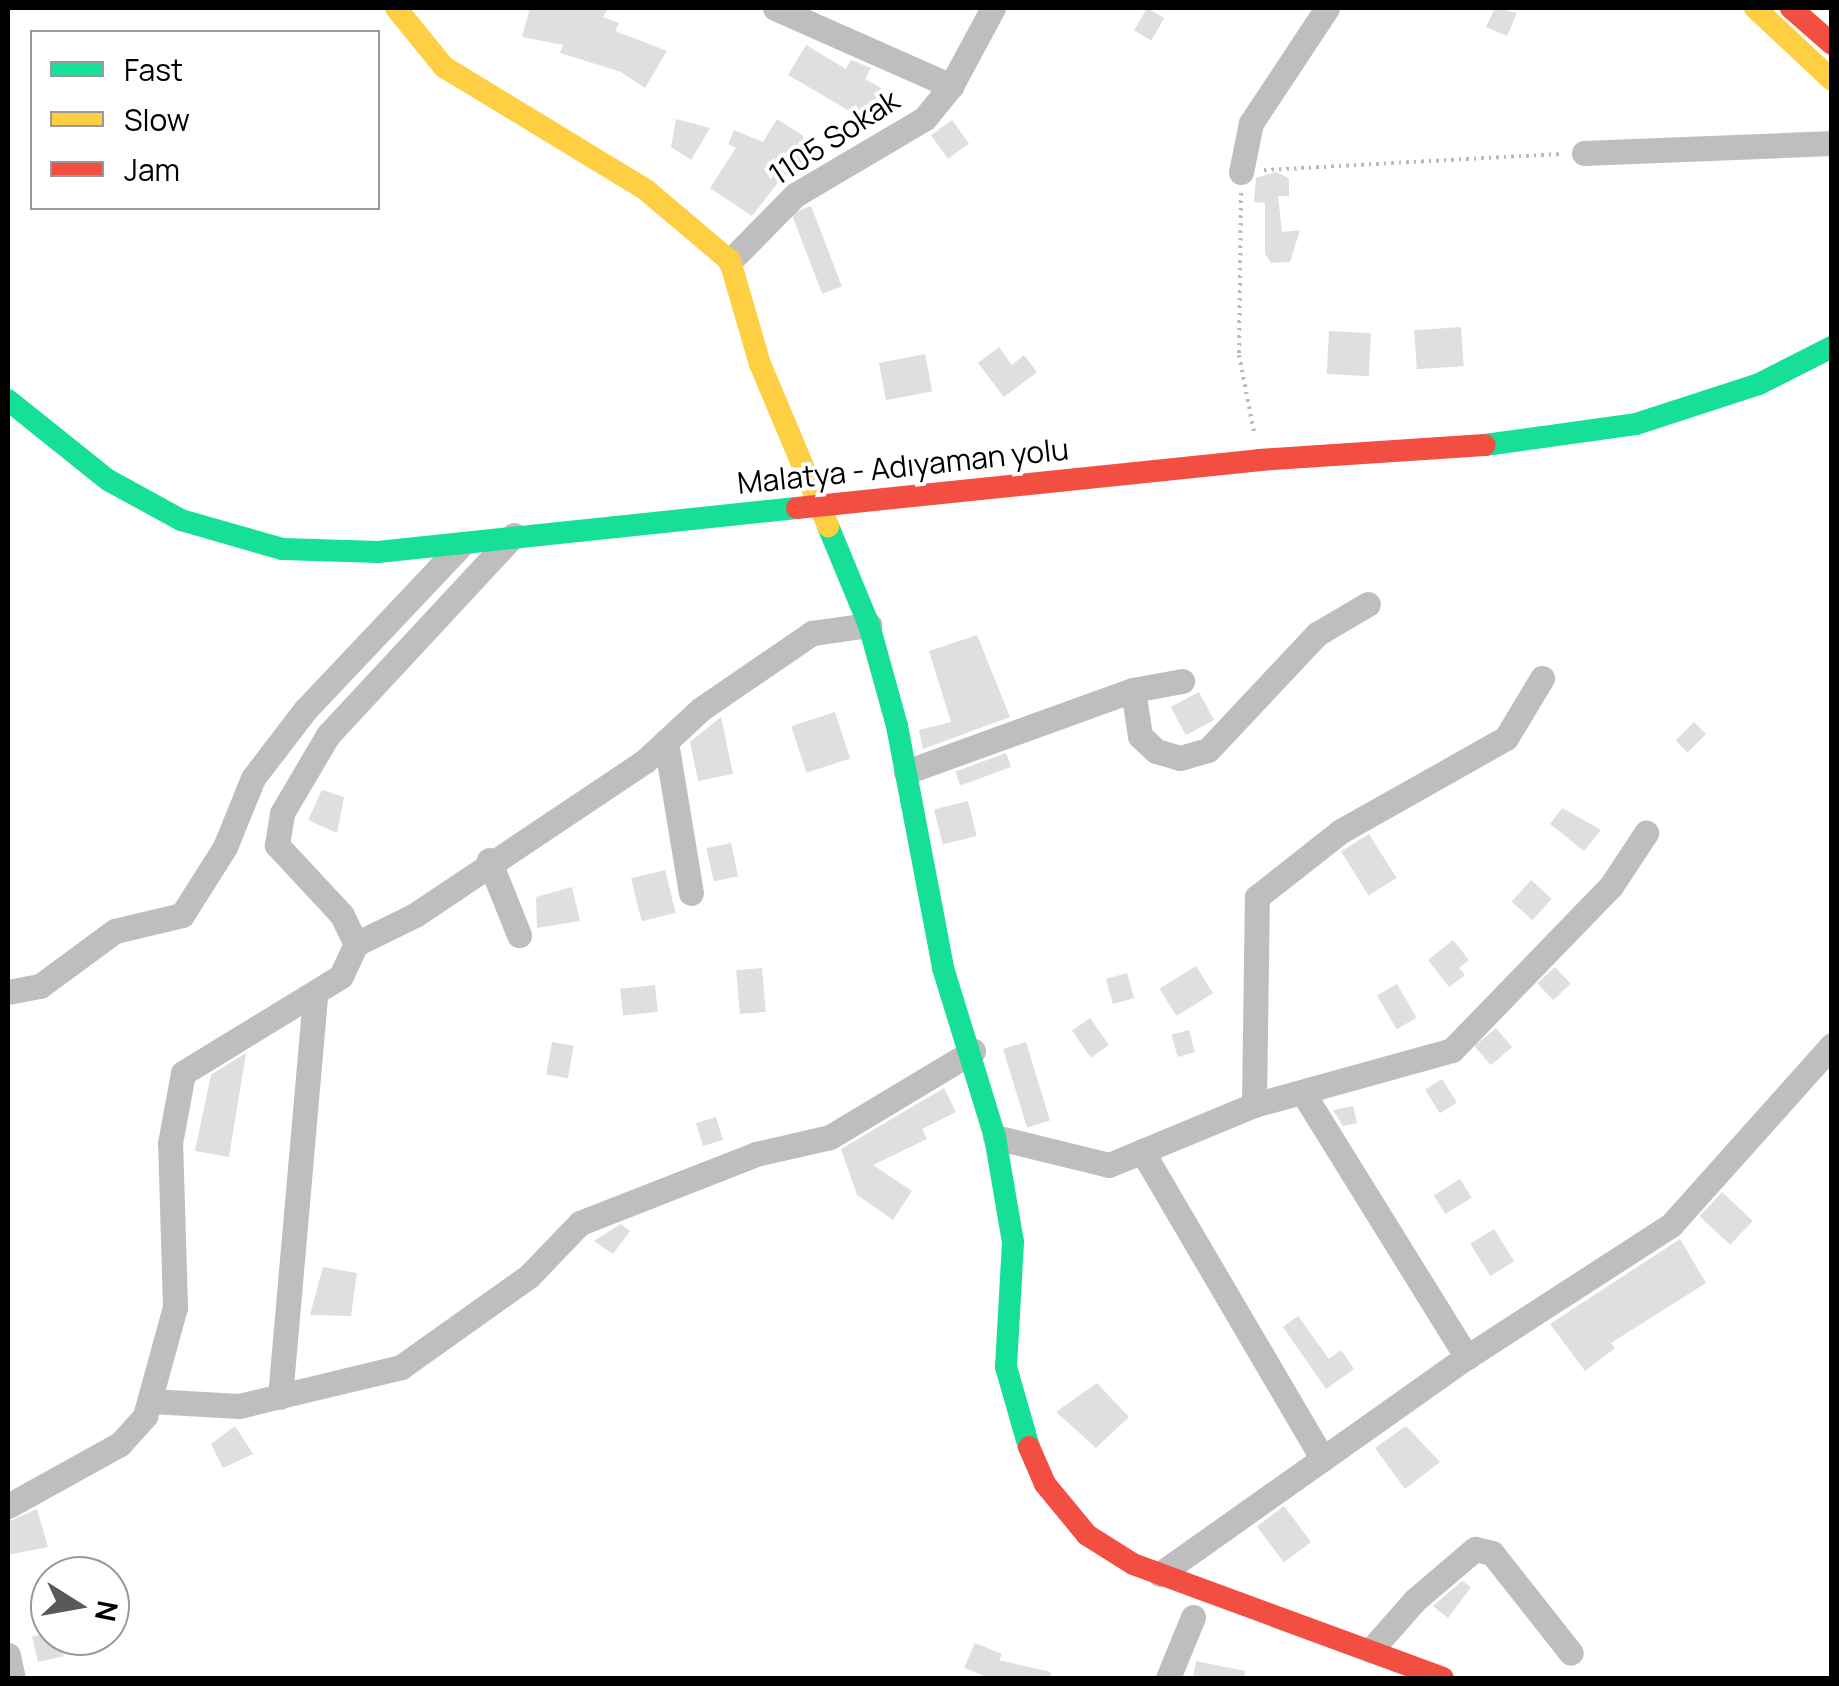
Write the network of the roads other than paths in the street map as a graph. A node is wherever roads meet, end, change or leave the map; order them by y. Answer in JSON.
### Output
{"nodes":[{"id":1,"x":396,"y":8,"type":"edge"},
{"id":2,"x":775,"y":8,"type":"edge"},
{"id":3,"x":993,"y":8,"type":"edge"},
{"id":4,"x":1327,"y":8,"type":"edge"},
{"id":5,"x":1754,"y":8,"type":"edge"},
{"id":6,"x":1791,"y":8,"type":"edge"},
{"id":7,"x":1832,"y":44,"type":"edge"},
{"id":8,"x":1832,"y":80,"type":"edge"},
{"id":9,"x":951,"y":86,"type":"junction"},
{"id":10,"x":1832,"y":143,"type":"edge"},
{"id":11,"x":1584,"y":154,"type":"road end"},
{"id":12,"x":1241,"y":172,"type":"road end"},
{"id":13,"x":730,"y":261,"type":"junction"},
{"id":14,"x":1832,"y":347,"type":"edge"},
{"id":15,"x":8,"y":400,"type":"edge"},
{"id":16,"x":820,"y":506,"type":"junction"},
{"id":17,"x":514,"y":534,"type":"junction"},
{"id":18,"x":462,"y":544,"type":"junction"},
{"id":19,"x":1368,"y":604,"type":"dead end"},
{"id":20,"x":869,"y":625,"type":"junction"},
{"id":21,"x":1542,"y":678,"type":"dead end"},
{"id":22,"x":1182,"y":681,"type":"dead end"},
{"id":23,"x":1133,"y":690,"type":"junction"},
{"id":24,"x":666,"y":742,"type":"junction"},
{"id":25,"x":906,"y":772,"type":"junction"},
{"id":26,"x":1646,"y":833,"type":"dead end"},
{"id":27,"x":489,"y":860,"type":"junction"},
{"id":28,"x":690,"y":893,"type":"dead end"},
{"id":29,"x":519,"y":935,"type":"dead end"},
{"id":30,"x":356,"y":944,"type":"junction"},
{"id":31,"x":8,"y":992,"type":"edge"},
{"id":32,"x":316,"y":994,"type":"junction"},
{"id":33,"x":1832,"y":1045,"type":"edge"},
{"id":34,"x":973,"y":1051,"type":"junction"},
{"id":35,"x":1303,"y":1093,"type":"junction"},
{"id":36,"x":1254,"y":1104,"type":"junction"},
{"id":37,"x":994,"y":1137,"type":"junction"},
{"id":38,"x":1142,"y":1152,"type":"junction"},
{"id":39,"x":1466,"y":1358,"type":"junction"},
{"id":40,"x":280,"y":1397,"type":"junction"},
{"id":41,"x":151,"y":1402,"type":"junction"},
{"id":42,"x":1323,"y":1459,"type":"junction"},
{"id":43,"x":8,"y":1506,"type":"edge"},
{"id":44,"x":1160,"y":1574,"type":"junction"},
{"id":45,"x":1193,"y":1617,"type":"dead end"},
{"id":46,"x":1372,"y":1650,"type":"junction"},
{"id":47,"x":1571,"y":1653,"type":"dead end"},
{"id":48,"x":8,"y":1654,"type":"edge"},
{"id":49,"x":13,"y":1678,"type":"edge"},
{"id":50,"x":1168,"y":1678,"type":"edge"},
{"id":51,"x":1443,"y":1678,"type":"edge"}],
"edges":[{"from":1,"to":13,"type":"main road"},
{"from":2,"to":9,"type":"street"},
{"from":3,"to":9,"type":"street","name":"1105 Sokak"},
{"from":4,"to":12,"type":"street"},
{"from":5,"to":8,"type":"main road"},
{"from":6,"to":7,"type":"main road"},
{"from":9,"to":13,"type":"street","name":"1105 Sokak"},
{"from":10,"to":11,"type":"street"},
{"from":13,"to":16,"type":"main road"},
{"from":14,"to":16,"type":"main road","name":"Malatya - Adıyaman yolu"},
{"from":15,"to":18,"type":"main road","name":"Malatya - Adıyaman yolu"},
{"from":16,"to":17,"type":"main road","name":"Malatya - Adıyaman yolu"},
{"from":16,"to":20,"type":"main road"},
{"from":17,"to":18,"type":"main road","name":"Malatya - Adıyaman yolu"},
{"from":17,"to":30,"type":"street"},
{"from":18,"to":31,"type":"street"},
{"from":19,"to":23,"type":"street"},
{"from":20,"to":24,"type":"street"},
{"from":20,"to":25,"type":"main road"},
{"from":21,"to":36,"type":"street"},
{"from":22,"to":23,"type":"street"},
{"from":23,"to":25,"type":"street"},
{"from":24,"to":27,"type":"street"},
{"from":24,"to":28,"type":"street"},
{"from":25,"to":34,"type":"main road"},
{"from":26,"to":35,"type":"street"},
{"from":27,"to":29,"type":"street"},
{"from":27,"to":30,"type":"street"},
{"from":30,"to":32,"type":"street"},
{"from":32,"to":40,"type":"street"},
{"from":32,"to":41,"type":"street"},
{"from":33,"to":39,"type":"street"},
{"from":34,"to":37,"type":"main road"},
{"from":34,"to":40,"type":"street"},
{"from":35,"to":36,"type":"street"},
{"from":35,"to":39,"type":"street"},
{"from":36,"to":38,"type":"street"},
{"from":37,"to":38,"type":"street"},
{"from":37,"to":44,"type":"main road"},
{"from":38,"to":42,"type":"street"},
{"from":39,"to":42,"type":"street"},
{"from":40,"to":41,"type":"street"},
{"from":41,"to":43,"type":"street"},
{"from":42,"to":44,"type":"street"},
{"from":44,"to":46,"type":"main road"},
{"from":45,"to":50,"type":"street"},
{"from":46,"to":47,"type":"street"},
{"from":46,"to":51,"type":"main road"},
{"from":48,"to":49,"type":"street"}]}
